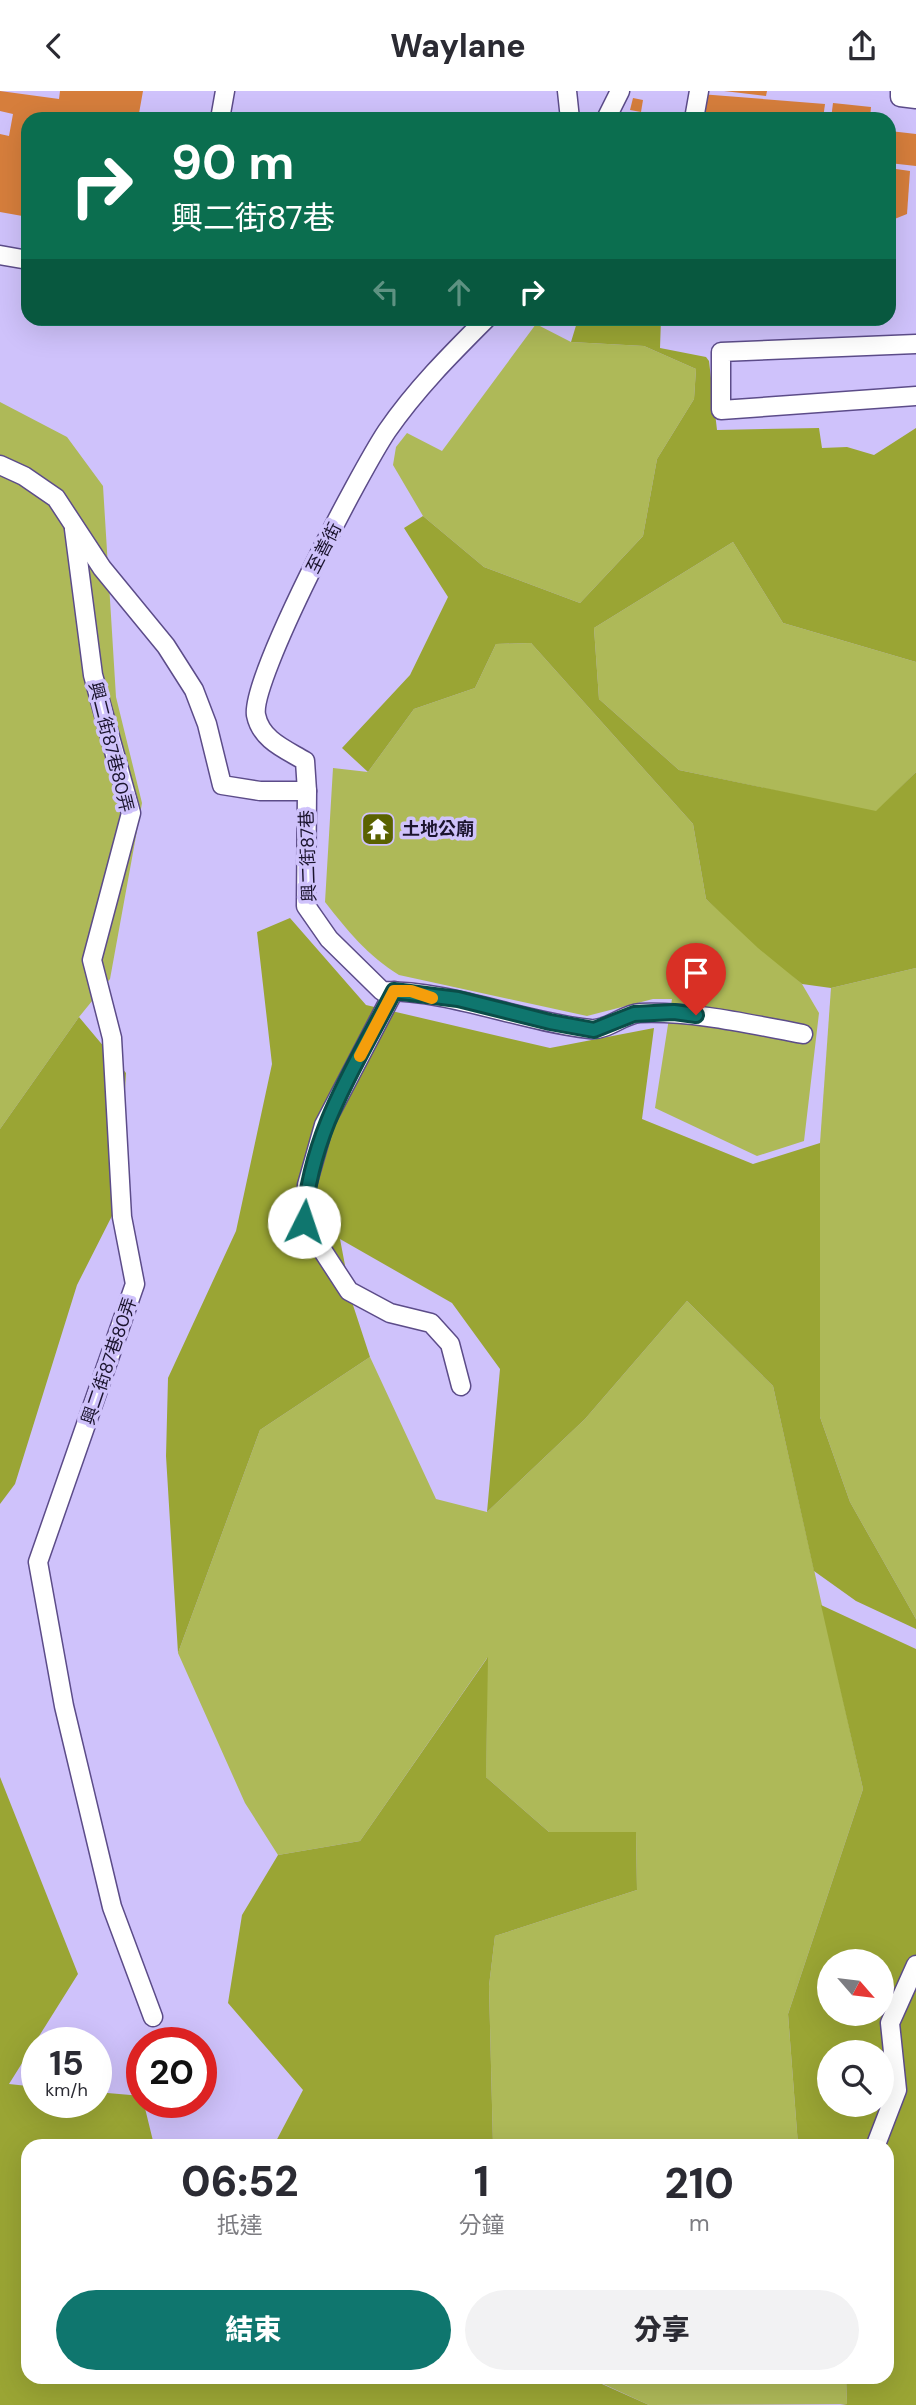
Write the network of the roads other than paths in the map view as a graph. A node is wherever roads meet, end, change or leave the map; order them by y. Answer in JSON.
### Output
{"nodes":[{"id":1,"x":225,"y":91,"type":"edge"},
{"id":2,"x":567,"y":91,"type":"edge"},
{"id":3,"x":620,"y":91,"type":"edge"},
{"id":4,"x":699,"y":91,"type":"edge"},
{"id":5,"x":900,"y":91,"type":"edge"},
{"id":6,"x":916,"y":99,"type":"edge"},
{"id":7,"x":221,"y":112,"type":"edge"},
{"id":8,"x":569,"y":112,"type":"edge"},
{"id":9,"x":610,"y":112,"type":"edge"},
{"id":10,"x":695,"y":112,"type":"edge"},
{"id":11,"x":0,"y":255,"type":"edge"},
{"id":12,"x":21,"y":259,"type":"edge"},
{"id":13,"x":479,"y":326,"type":"edge"},
{"id":14,"x":916,"y":344,"type":"edge"},
{"id":15,"x":916,"y":397,"type":"edge"},
{"id":16,"x":0,"y":465,"type":"edge"},
{"id":17,"x":74,"y":529,"type":"junction"},
{"id":18,"x":307,"y":791,"type":"junction"},
{"id":19,"x":394,"y":991,"type":"junction"},
{"id":20,"x":803,"y":1034,"type":"dead end"},
{"id":21,"x":461,"y":1386,"type":"dead end"},
{"id":22,"x":916,"y":1965,"type":"edge"},
{"id":23,"x":153,"y":2017,"type":"dead end"},
{"id":24,"x":878,"y":2139,"type":"edge"}],
"edges":[{"from":1,"to":7,"type":"street"},
{"from":2,"to":8,"type":"street"},
{"from":3,"to":9,"type":"street"},
{"from":4,"to":10,"type":"street"},
{"from":5,"to":6,"type":"street"},
{"from":11,"to":12,"type":"street"},
{"from":13,"to":18,"type":"street","name":"至善街"},
{"from":14,"to":15,"type":"street"},
{"from":16,"to":17,"type":"street","name":"興二街87巷"},
{"from":17,"to":18,"type":"street","name":"興二街87巷"},
{"from":17,"to":23,"type":"street","name":"興二街87巷80弄"},
{"from":18,"to":19,"type":"street","name":"興二街87巷"},
{"from":19,"to":20,"type":"street","name":"興二街87巷"},
{"from":19,"to":21,"type":"street"},
{"from":22,"to":24,"type":"street"}]}
